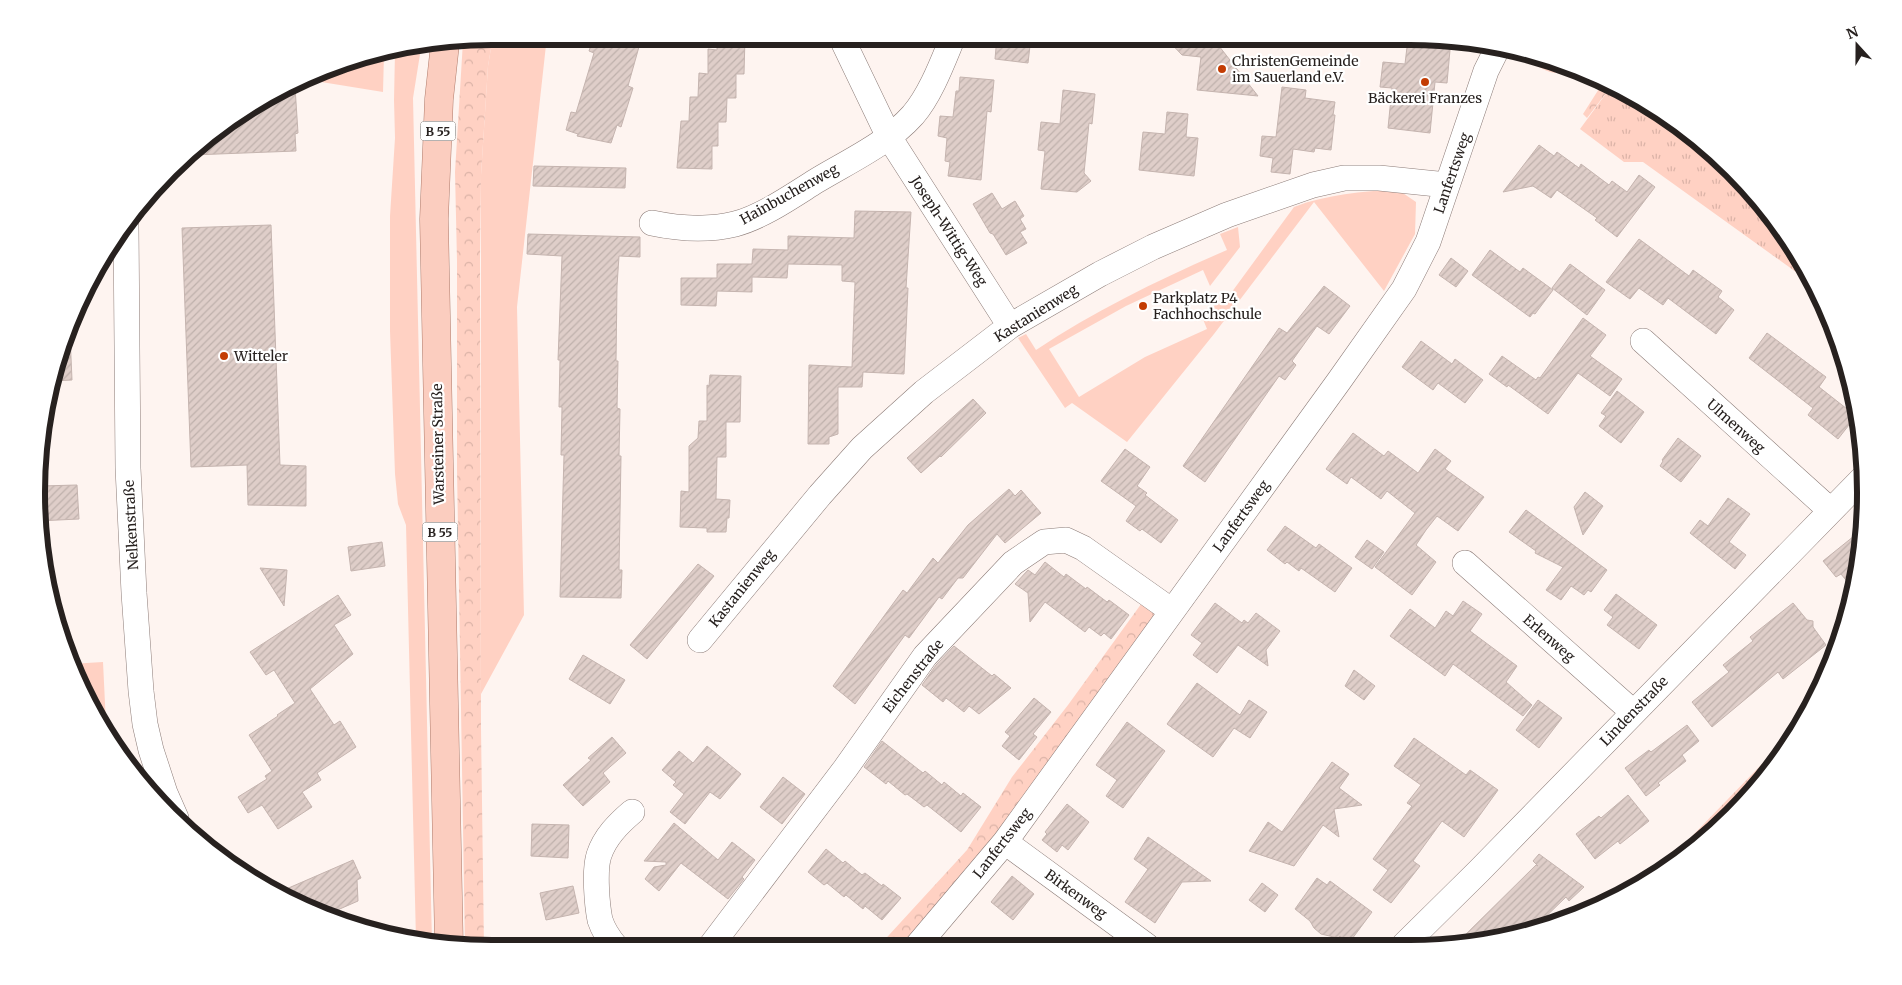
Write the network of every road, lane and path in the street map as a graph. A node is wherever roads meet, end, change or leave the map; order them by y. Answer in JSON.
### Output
{"nodes":[{"id":1,"x":845,"y":45,"type":"edge"},
{"id":2,"x":949,"y":45,"type":"edge"},
{"id":3,"x":445,"y":48,"type":"edge"},
{"id":4,"x":1495,"y":54,"type":"edge"},
{"id":5,"x":889,"y":137,"type":"junction"},
{"id":6,"x":1447,"y":184,"type":"junction"},
{"id":7,"x":652,"y":223,"type":"dead end"},
{"id":8,"x":126,"y":235,"type":"edge"},
{"id":9,"x":1010,"y":326,"type":"junction"},
{"id":10,"x":1643,"y":341,"type":"dead end"},
{"id":11,"x":1857,"y":484,"type":"edge"},
{"id":12,"x":1830,"y":510,"type":"junction"},
{"id":13,"x":1465,"y":563,"type":"dead end"},
{"id":14,"x":1172,"y":611,"type":"junction"},
{"id":15,"x":700,"y":640,"type":"dead end"},
{"id":16,"x":1633,"y":712,"type":"junction"},
{"id":17,"x":171,"y":803,"type":"edge"},
{"id":18,"x":632,"y":812,"type":"dead end"},
{"id":19,"x":1005,"y":842,"type":"junction"},
{"id":20,"x":449,"y":938,"type":"edge"},
{"id":21,"x":612,"y":940,"type":"edge"},
{"id":22,"x":715,"y":940,"type":"edge"},
{"id":23,"x":922,"y":940,"type":"edge"},
{"id":24,"x":1139,"y":940,"type":"edge"},
{"id":25,"x":1409,"y":940,"type":"edge"}],
"edges":[{"from":1,"to":5,"type":"street","name":"Joseph-Wittig-Weg"},
{"from":2,"to":5,"type":"street"},
{"from":3,"to":20,"type":"main road","name":"Warsteiner Straße","number":"B 55"},
{"from":4,"to":6,"type":"street","name":"Lanfertsweg"},
{"from":5,"to":7,"type":"street","name":"Hainbuchenweg"},
{"from":5,"to":9,"type":"street","name":"Joseph-Wittig-Weg"},
{"from":6,"to":9,"type":"street","name":"Kastanienweg"},
{"from":6,"to":14,"type":"street","name":"Lanfertsweg"},
{"from":8,"to":17,"type":"street","name":"Nelkenstraße"},
{"from":9,"to":15,"type":"street","name":"Kastanienweg"},
{"from":10,"to":12,"type":"street","name":"Ulmenweg"},
{"from":11,"to":12,"type":"street","name":"Lindenstraße"},
{"from":12,"to":16,"type":"street","name":"Lindenstraße"},
{"from":13,"to":16,"type":"street","name":"Erlenweg"},
{"from":14,"to":19,"type":"street","name":"Lanfertsweg"},
{"from":14,"to":22,"type":"street","name":"Eichenstraße"},
{"from":16,"to":25,"type":"street","name":"Lindenstraße"},
{"from":18,"to":21,"type":"street"},
{"from":19,"to":23,"type":"street","name":"Lanfertsweg"},
{"from":19,"to":24,"type":"street","name":"Birkenweg"}]}
